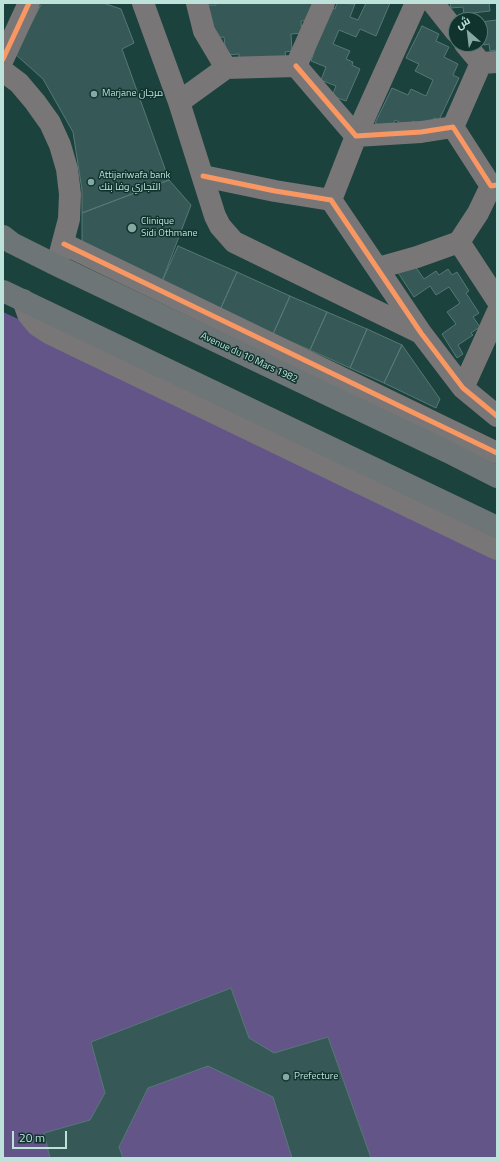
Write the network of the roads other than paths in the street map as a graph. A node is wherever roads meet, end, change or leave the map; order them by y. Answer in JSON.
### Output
{"nodes":[{"id":1,"x":29,"y":3,"type":"edge"},
{"id":2,"x":143,"y":3,"type":"edge"},
{"id":3,"x":197,"y":3,"type":"edge"},
{"id":4,"x":324,"y":3,"type":"edge"},
{"id":5,"x":416,"y":3,"type":"edge"},
{"id":6,"x":433,"y":3,"type":"edge"},
{"id":7,"x":448,"y":22,"type":"edge"},
{"id":8,"x":475,"y":52,"type":"edge"},
{"id":9,"x":3,"y":59,"type":"edge"},
{"id":10,"x":489,"y":63,"type":"edge"},
{"id":11,"x":296,"y":66,"type":"junction"},
{"id":12,"x":226,"y":68,"type":"junction"},
{"id":13,"x":3,"y":71,"type":"edge"},
{"id":14,"x":179,"y":102,"type":"junction"},
{"id":15,"x":453,"y":126,"type":"junction"},
{"id":16,"x":356,"y":136,"type":"junction"},
{"id":17,"x":202,"y":176,"type":"junction"},
{"id":18,"x":494,"y":186,"type":"edge"},
{"id":19,"x":331,"y":200,"type":"junction"},
{"id":20,"x":3,"y":236,"type":"edge"},
{"id":21,"x":459,"y":242,"type":"junction"},
{"id":22,"x":64,"y":244,"type":"junction"},
{"id":23,"x":56,"y":265,"type":"junction"},
{"id":24,"x":378,"y":268,"type":"junction"},
{"id":25,"x":3,"y":291,"type":"edge"},
{"id":26,"x":23,"y":300,"type":"junction"},
{"id":27,"x":497,"y":300,"type":"edge"},
{"id":28,"x":497,"y":313,"type":"edge"},
{"id":29,"x":421,"y":333,"type":"junction"},
{"id":30,"x":463,"y":388,"type":"junction"},
{"id":31,"x":497,"y":416,"type":"edge"},
{"id":32,"x":497,"y":453,"type":"edge"},
{"id":33,"x":497,"y":477,"type":"edge"},
{"id":34,"x":497,"y":527,"type":"edge"},
{"id":35,"x":497,"y":549,"type":"edge"}],
"edges":[{"from":1,"to":9,"type":"street"},
{"from":2,"to":14,"type":"street"},
{"from":3,"to":12,"type":"street"},
{"from":4,"to":11,"type":"street"},
{"from":5,"to":16,"type":"street"},
{"from":6,"to":7,"type":"street"},
{"from":8,"to":10,"type":"street"},
{"from":10,"to":15,"type":"street"},
{"from":11,"to":12,"type":"street"},
{"from":11,"to":16,"type":"street"},
{"from":12,"to":14,"type":"street"},
{"from":13,"to":22,"type":"street"},
{"from":14,"to":17,"type":"street"},
{"from":15,"to":16,"type":"street"},
{"from":15,"to":18,"type":"street"},
{"from":16,"to":19,"type":"street"},
{"from":17,"to":19,"type":"street"},
{"from":17,"to":29,"type":"street"},
{"from":18,"to":21,"type":"street"},
{"from":19,"to":24,"type":"street"},
{"from":20,"to":23,"type":"main road","name":"Avenue du 10 Mars 1982"},
{"from":21,"to":24,"type":"street"},
{"from":21,"to":27,"type":"street"},
{"from":22,"to":23,"type":"street"},
{"from":22,"to":32,"type":"street"},
{"from":23,"to":33,"type":"main road","name":"Avenue du 10 Mars 1982"},
{"from":24,"to":29,"type":"street"},
{"from":25,"to":26,"type":"main road"},
{"from":26,"to":34,"type":"main road"},
{"from":26,"to":35,"type":"street"},
{"from":28,"to":30,"type":"street"},
{"from":29,"to":30,"type":"street"},
{"from":30,"to":31,"type":"street"}]}
